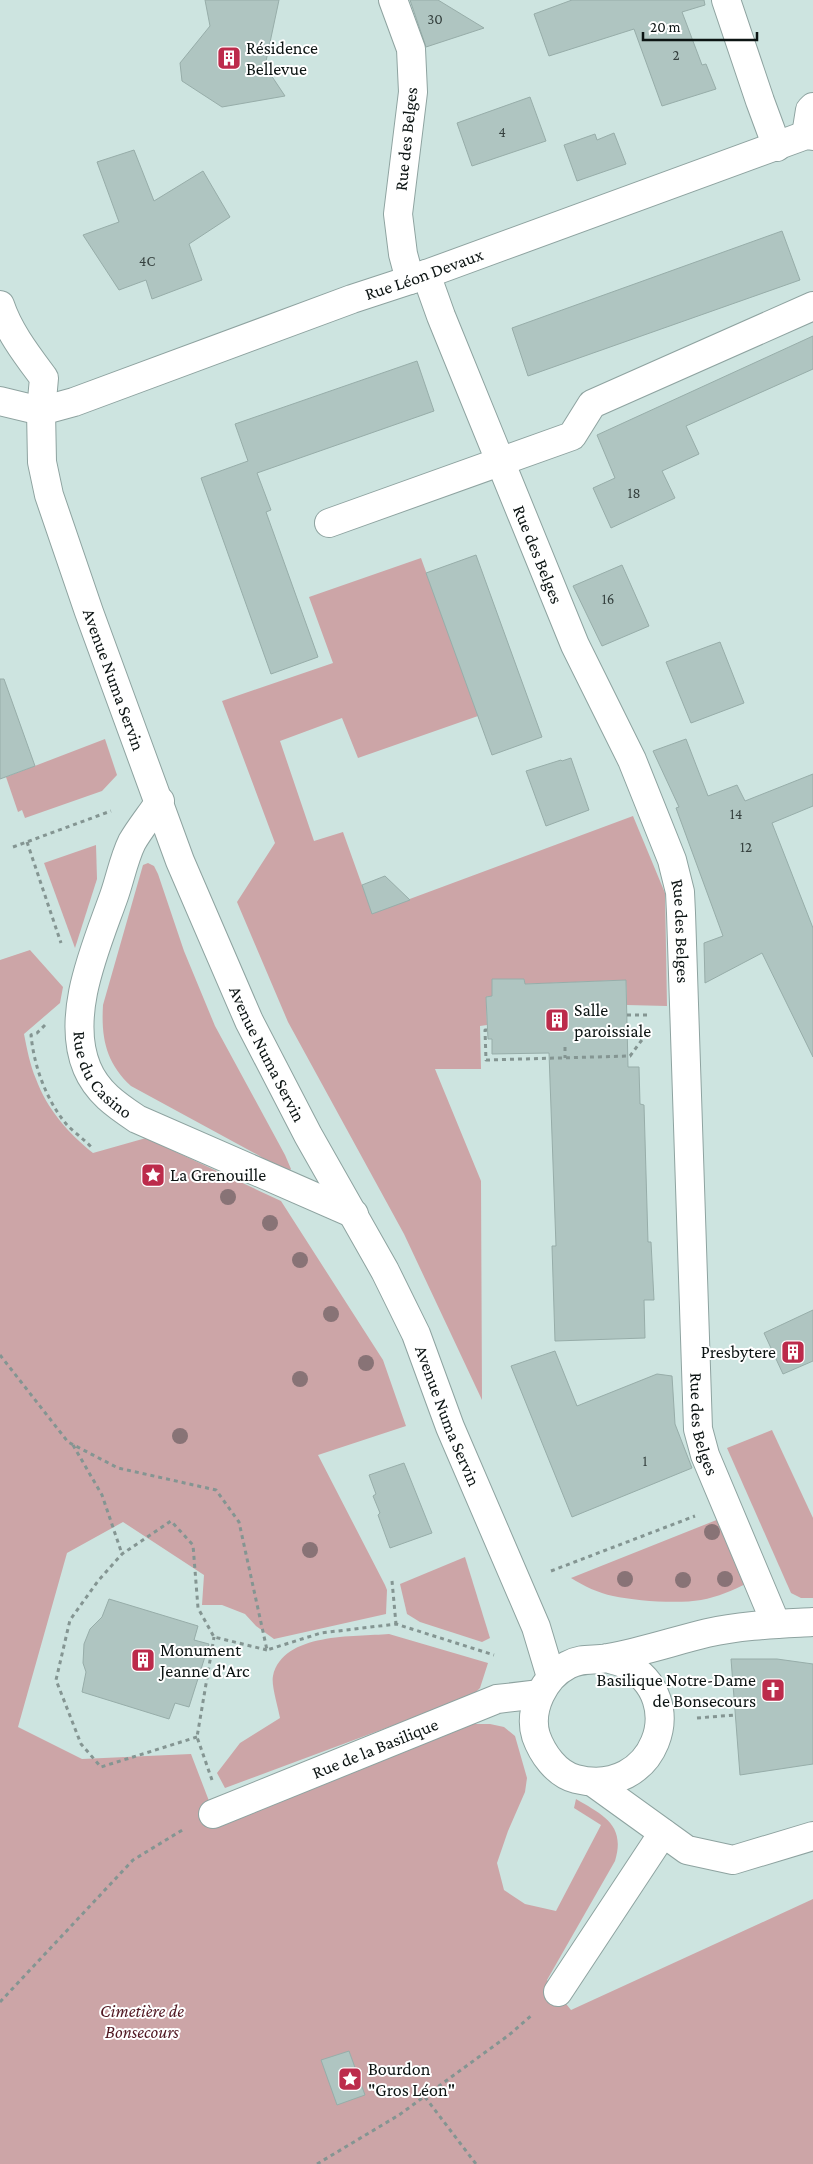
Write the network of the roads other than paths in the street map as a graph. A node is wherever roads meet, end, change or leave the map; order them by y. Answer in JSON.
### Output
{"nodes":[{"id":1,"x":393,"y":0,"type":"edge"},
{"id":2,"x":726,"y":0,"type":"edge"},
{"id":3,"x":813,"y":107,"type":"edge"},
{"id":4,"x":811,"y":141,"type":"edge"},
{"id":5,"x":777,"y":147,"type":"junction"},
{"id":6,"x":418,"y":277,"type":"junction"},
{"id":7,"x":0,"y":306,"type":"edge"},
{"id":8,"x":813,"y":306,"type":"edge"},
{"id":9,"x":0,"y":401,"type":"edge"},
{"id":10,"x":41,"y":410,"type":"junction"},
{"id":11,"x":501,"y":463,"type":"junction"},
{"id":12,"x":329,"y":524,"type":"dead end"},
{"id":13,"x":160,"y":801,"type":"junction"},
{"id":14,"x":354,"y":1214,"type":"junction"},
{"id":15,"x":813,"y":1622,"type":"edge"},
{"id":16,"x":776,"y":1624,"type":"junction"},
{"id":17,"x":606,"y":1658,"type":"junction"},
{"id":18,"x":545,"y":1686,"type":"junction"},
{"id":19,"x":594,"y":1783,"type":"junction"},
{"id":20,"x":218,"y":1812,"type":"road end"},
{"id":21,"x":663,"y":1833,"type":"junction"},
{"id":22,"x":813,"y":1836,"type":"edge"},
{"id":23,"x":558,"y":1992,"type":"road end"}],
"edges":[{"from":1,"to":6,"type":"street","name":"Rue des Belges"},
{"from":2,"to":5,"type":"street"},
{"from":3,"to":4,"type":"street","name":"Rue Léon Devaux"},
{"from":4,"to":5,"type":"street","name":"Rue Léon Devaux"},
{"from":5,"to":6,"type":"street","name":"Rue Léon Devaux"},
{"from":6,"to":10,"type":"street","name":"Rue Léon Devaux"},
{"from":6,"to":11,"type":"street","name":"Rue des Belges"},
{"from":7,"to":10,"type":"street","name":"Avenue Numa Servin"},
{"from":8,"to":11,"type":"street"},
{"from":9,"to":10,"type":"street"},
{"from":10,"to":13,"type":"street","name":"Avenue Numa Servin"},
{"from":11,"to":12,"type":"street"},
{"from":11,"to":16,"type":"street","name":"Rue des Belges"},
{"from":13,"to":14,"type":"street","name":"Avenue Numa Servin"},
{"from":13,"to":14,"type":"street","name":"Rue du Casino"},
{"from":14,"to":18,"type":"street","name":"Avenue Numa Servin"},
{"from":15,"to":16,"type":"street","name":"Rue de la Basilique"},
{"from":16,"to":17,"type":"street","name":"Rue de la Basilique"},
{"from":17,"to":18,"type":"street","name":"Rue de la Basilique"},
{"from":17,"to":19,"type":"street","name":"Rue de la Basilique"},
{"from":18,"to":19,"type":"street","name":"Rue de la Basilique"},
{"from":18,"to":20,"type":"street","name":"Rue de la Basilique"},
{"from":19,"to":21,"type":"street"},
{"from":21,"to":22,"type":"street"},
{"from":21,"to":23,"type":"street"}]}
